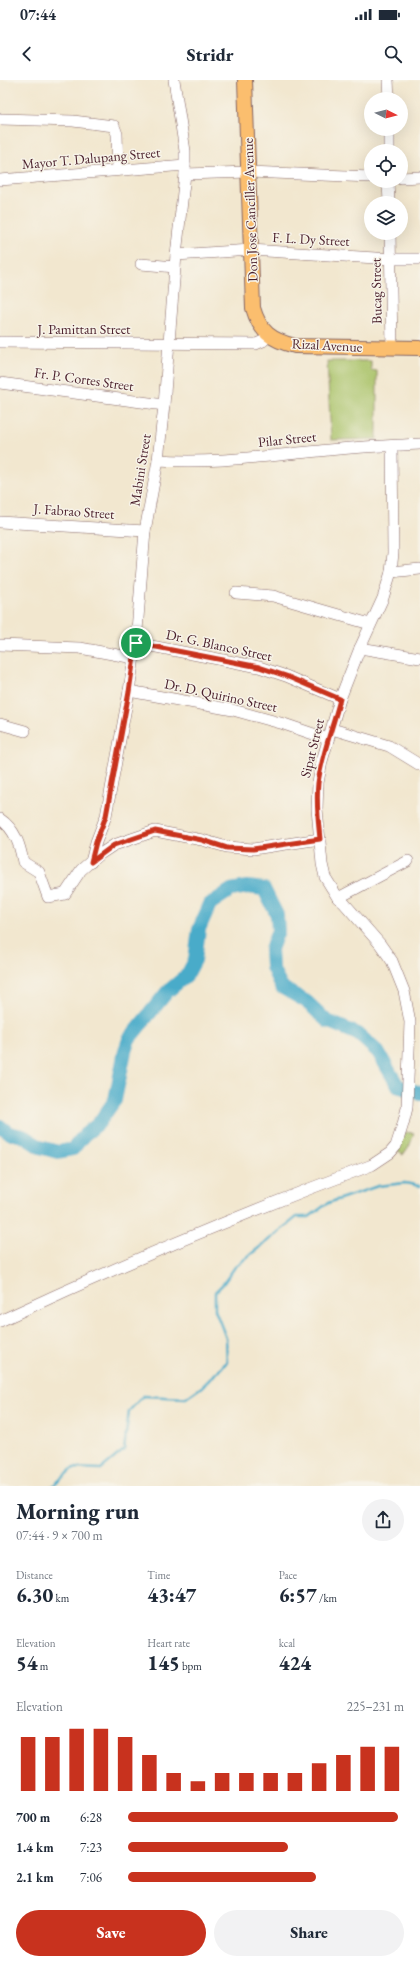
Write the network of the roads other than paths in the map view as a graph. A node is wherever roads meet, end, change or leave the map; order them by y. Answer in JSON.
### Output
{"nodes":[{"id":1,"x":174,"y":80,"type":"edge"},
{"id":2,"x":245,"y":80,"type":"edge"},
{"id":3,"x":388,"y":80,"type":"edge"},
{"id":4,"x":389,"y":92,"type":"edge"},
{"id":5,"x":0,"y":119,"type":"edge"},
{"id":6,"x":185,"y":169,"type":"junction"},
{"id":7,"x":118,"y":170,"type":"junction"},
{"id":8,"x":249,"y":172,"type":"junction"},
{"id":9,"x":364,"y":177,"type":"edge"},
{"id":10,"x":420,"y":177,"type":"edge"},
{"id":11,"x":408,"y":178,"type":"edge"},
{"id":12,"x":0,"y":180,"type":"edge"},
{"id":13,"x":390,"y":240,"type":"edge"},
{"id":14,"x":251,"y":250,"type":"junction"},
{"id":15,"x":176,"y":255,"type":"junction"},
{"id":16,"x":391,"y":259,"type":"junction"},
{"id":17,"x":420,"y":259,"type":"edge"},
{"id":18,"x":141,"y":264,"type":"dead end"},
{"id":19,"x":175,"y":267,"type":"junction"},
{"id":20,"x":269,"y":335,"type":"junction"},
{"id":21,"x":0,"y":342,"type":"edge"},
{"id":22,"x":169,"y":344,"type":"junction"},
{"id":23,"x":392,"y":348,"type":"junction"},
{"id":24,"x":420,"y":348,"type":"edge"},
{"id":25,"x":0,"y":383,"type":"edge"},
{"id":26,"x":164,"y":405,"type":"junction"},
{"id":27,"x":420,"y":444,"type":"edge"},
{"id":28,"x":392,"y":446,"type":"junction"},
{"id":29,"x":158,"y":460,"type":"junction"},
{"id":30,"x":0,"y":522,"type":"edge"},
{"id":31,"x":145,"y":531,"type":"junction"},
{"id":32,"x":420,"y":569,"type":"edge"},
{"id":33,"x":391,"y":572,"type":"junction"},
{"id":34,"x":236,"y":593,"type":"dead end"},
{"id":35,"x":370,"y":624,"type":"junction"},
{"id":36,"x":136,"y":643,"type":"junction"},
{"id":37,"x":0,"y":645,"type":"edge"},
{"id":38,"x":360,"y":648,"type":"junction"},
{"id":39,"x":134,"y":658,"type":"junction"},
{"id":40,"x":420,"y":658,"type":"edge"},
{"id":41,"x":129,"y":692,"type":"junction"},
{"id":42,"x":340,"y":699,"type":"junction"},
{"id":43,"x":0,"y":724,"type":"edge"},
{"id":44,"x":332,"y":729,"type":"junction"},
{"id":45,"x":25,"y":731,"type":"dead end"},
{"id":46,"x":328,"y":740,"type":"junction"},
{"id":47,"x":420,"y":765,"type":"edge"},
{"id":48,"x":0,"y":819,"type":"edge"},
{"id":49,"x":320,"y":839,"type":"junction"},
{"id":50,"x":408,"y":861,"type":"dead end"},
{"id":51,"x":91,"y":862,"type":"junction"},
{"id":52,"x":338,"y":898,"type":"junction"},
{"id":53,"x":0,"y":1321,"type":"edge"}],
"edges":[{"from":1,"to":6,"type":"street","name":"Mabini Street"},
{"from":2,"to":8,"type":"main road","name":"Don Jose Canciller Avenue"},
{"from":3,"to":4,"type":"street"},
{"from":5,"to":7,"type":"street"},
{"from":6,"to":7,"type":"street","name":"Mayor T. Dalupang Street"},
{"from":6,"to":8,"type":"street","name":"Mayor T. Dalupang Street"},
{"from":6,"to":15,"type":"street","name":"Mabini Street"},
{"from":7,"to":12,"type":"street","name":"Mayor T. Dalupang Street"},
{"from":8,"to":9,"type":"street","name":"Mayor T. Dalupang Street"},
{"from":8,"to":14,"type":"main road","name":"Don Jose Canciller Avenue"},
{"from":10,"to":11,"type":"street"},
{"from":13,"to":16,"type":"street","name":"Bucag Street"},
{"from":14,"to":15,"type":"street","name":"F. L. Dy Street"},
{"from":14,"to":16,"type":"street","name":"F. L. Dy Street"},
{"from":14,"to":20,"type":"main road","name":"Don Jose Canciller Avenue"},
{"from":15,"to":19,"type":"street","name":"Mabini Street"},
{"from":16,"to":17,"type":"street","name":"F. L. Dy Street"},
{"from":16,"to":23,"type":"street","name":"Bucag Street"},
{"from":18,"to":19,"type":"street"},
{"from":19,"to":22,"type":"street","name":"Mabini Street"},
{"from":20,"to":22,"type":"street"},
{"from":20,"to":23,"type":"main road","name":"Rizal Avenue"},
{"from":21,"to":22,"type":"street","name":"J. Pamittan Street"},
{"from":22,"to":26,"type":"street","name":"Mabini Street"},
{"from":23,"to":24,"type":"main road","name":"Rizal Avenue"},
{"from":25,"to":26,"type":"street","name":"Fr. P. Cortes Street"},
{"from":26,"to":29,"type":"street","name":"Mabini Street"},
{"from":27,"to":28,"type":"street","name":"Pilar Street"},
{"from":28,"to":29,"type":"street","name":"Pilar Street"},
{"from":28,"to":33,"type":"street","name":"Sipat Street"},
{"from":29,"to":31,"type":"street","name":"Mabini Street"},
{"from":30,"to":31,"type":"street","name":"J. Fabrao Street"},
{"from":31,"to":36,"type":"street","name":"Mabini Street"},
{"from":32,"to":33,"type":"street"},
{"from":33,"to":35,"type":"street","name":"Sipat Street"},
{"from":34,"to":35,"type":"street"},
{"from":35,"to":38,"type":"street","name":"Sipat Street"},
{"from":36,"to":39,"type":"street","name":"Mabini Street"},
{"from":36,"to":42,"type":"street","name":"Dr. G. Blanco Street"},
{"from":37,"to":39,"type":"street"},
{"from":38,"to":40,"type":"street"},
{"from":38,"to":42,"type":"street","name":"Sipat Street"},
{"from":39,"to":41,"type":"street","name":"Mabini Street"},
{"from":41,"to":46,"type":"street","name":"Dr. D. Quirino Street"},
{"from":41,"to":51,"type":"street","name":"Mabini Street"},
{"from":42,"to":44,"type":"street","name":"Sipat Street"},
{"from":43,"to":45,"type":"street"},
{"from":44,"to":46,"type":"street","name":"Sipat Street"},
{"from":44,"to":47,"type":"street"},
{"from":46,"to":49,"type":"street","name":"Sipat Street"},
{"from":48,"to":51,"type":"street"},
{"from":49,"to":51,"type":"street"},
{"from":49,"to":52,"type":"street","name":"Sipat Street"},
{"from":50,"to":52,"type":"street"},
{"from":52,"to":53,"type":"street","name":"Sipat Street"}]}
